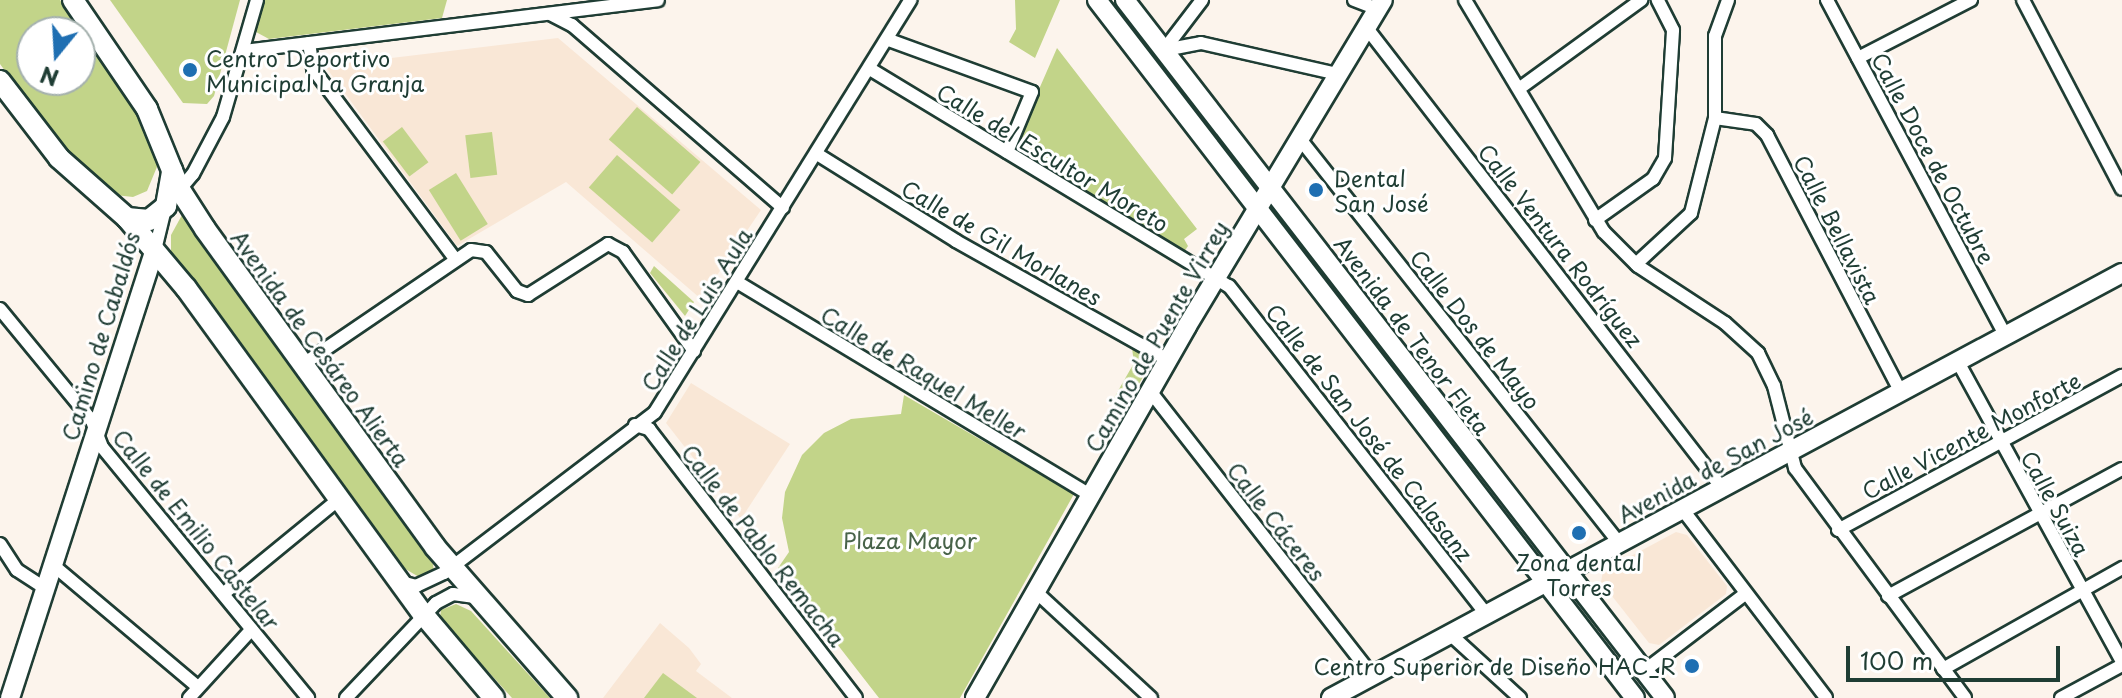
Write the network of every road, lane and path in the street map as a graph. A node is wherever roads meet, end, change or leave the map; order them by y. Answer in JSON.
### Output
{"nodes":[{"id":1,"x":73,"y":0,"type":"edge"},
{"id":2,"x":257,"y":0,"type":"edge"},
{"id":3,"x":658,"y":0,"type":"edge"},
{"id":4,"x":910,"y":0,"type":"edge"},
{"id":5,"x":1097,"y":0,"type":"edge"},
{"id":6,"x":1125,"y":0,"type":"edge"},
{"id":7,"x":1202,"y":0,"type":"edge"},
{"id":8,"x":1354,"y":0,"type":"edge"},
{"id":9,"x":1465,"y":0,"type":"edge"},
{"id":10,"x":1641,"y":0,"type":"edge"},
{"id":11,"x":1658,"y":0,"type":"edge"},
{"id":12,"x":1728,"y":0,"type":"edge"},
{"id":13,"x":1827,"y":0,"type":"edge"},
{"id":14,"x":1971,"y":0,"type":"edge"},
{"id":15,"x":2023,"y":0,"type":"edge"},
{"id":16,"x":1380,"y":4,"type":"edge"},
{"id":17,"x":589,"y":9,"type":"junction"},
{"id":18,"x":547,"y":14,"type":"junction"},
{"id":19,"x":1366,"y":27,"type":"junction"},
{"id":20,"x":583,"y":36,"type":"junction"},
{"id":21,"x":889,"y":40,"type":"junction"},
{"id":22,"x":309,"y":43,"type":"junction"},
{"id":23,"x":244,"y":51,"type":"junction"},
{"id":24,"x":1858,"y":58,"type":"junction"},
{"id":25,"x":870,"y":69,"type":"junction"},
{"id":26,"x":1338,"y":74,"type":"junction"},
{"id":27,"x":0,"y":81,"type":"edge"},
{"id":28,"x":1520,"y":88,"type":"junction"},
{"id":29,"x":1715,"y":118,"type":"junction"},
{"id":30,"x":1300,"y":139,"type":"junction"},
{"id":31,"x":1007,"y":152,"type":"junction"},
{"id":32,"x":817,"y":154,"type":"junction"},
{"id":33,"x":1270,"y":187,"type":"junction"},
{"id":34,"x":2122,"y":189,"type":"edge"},
{"id":35,"x":173,"y":198,"type":"junction"},
{"id":36,"x":783,"y":208,"type":"junction"},
{"id":37,"x":1258,"y":209,"type":"junction"},
{"id":38,"x":127,"y":218,"type":"junction"},
{"id":39,"x":1595,"y":220,"type":"junction"},
{"id":40,"x":155,"y":250,"type":"junction"},
{"id":41,"x":455,"y":259,"type":"junction"},
{"id":42,"x":1636,"y":264,"type":"junction"},
{"id":43,"x":2122,"y":273,"type":"edge"},
{"id":44,"x":1216,"y":278,"type":"junction"},
{"id":45,"x":737,"y":282,"type":"junction"},
{"id":46,"x":0,"y":309,"type":"edge"},
{"id":47,"x":2005,"y":335,"type":"junction"},
{"id":48,"x":694,"y":351,"type":"junction"},
{"id":49,"x":1168,"y":360,"type":"junction"},
{"id":50,"x":1958,"y":362,"type":"junction"},
{"id":51,"x":302,"y":365,"type":"junction"},
{"id":52,"x":2122,"y":376,"type":"edge"},
{"id":53,"x":1150,"y":391,"type":"junction"},
{"id":54,"x":1901,"y":392,"type":"junction"},
{"id":55,"x":635,"y":425,"type":"junction"},
{"id":56,"x":94,"y":433,"type":"junction"},
{"id":57,"x":1999,"y":442,"type":"junction"},
{"id":58,"x":1791,"y":451,"type":"junction"},
{"id":59,"x":2122,"y":469,"type":"edge"},
{"id":60,"x":1722,"y":488,"type":"junction"},
{"id":61,"x":1090,"y":495,"type":"junction"},
{"id":62,"x":338,"y":500,"type":"junction"},
{"id":63,"x":1683,"y":510,"type":"junction"},
{"id":64,"x":2038,"y":513,"type":"junction"},
{"id":65,"x":1838,"y":530,"type":"junction"},
{"id":66,"x":0,"y":544,"type":"edge"},
{"id":67,"x":1620,"y":544,"type":"junction"},
{"id":68,"x":53,"y":565,"type":"junction"},
{"id":69,"x":451,"y":567,"type":"junction"},
{"id":70,"x":2122,"y":568,"type":"edge"},
{"id":71,"x":1567,"y":574,"type":"junction"},
{"id":72,"x":398,"y":581,"type":"junction"},
{"id":73,"x":1549,"y":584,"type":"junction"},
{"id":74,"x":45,"y":588,"type":"junction"},
{"id":75,"x":1035,"y":591,"type":"junction"},
{"id":76,"x":2082,"y":591,"type":"junction"},
{"id":77,"x":223,"y":594,"type":"junction"},
{"id":78,"x":1745,"y":594,"type":"junction"},
{"id":79,"x":1888,"y":596,"type":"junction"},
{"id":80,"x":475,"y":597,"type":"junction"},
{"id":81,"x":423,"y":614,"type":"junction"},
{"id":82,"x":1487,"y":615,"type":"junction"},
{"id":83,"x":252,"y":629,"type":"junction"},
{"id":84,"x":1450,"y":634,"type":"junction"},
{"id":85,"x":2122,"y":663,"type":"edge"},
{"id":86,"x":1943,"y":669,"type":"junction"},
{"id":87,"x":1644,"y":671,"type":"junction"},
{"id":88,"x":1372,"y":675,"type":"junction"},
{"id":89,"x":198,"y":687,"type":"junction"},
{"id":90,"x":485,"y":695,"type":"edge"},
{"id":91,"x":10,"y":698,"type":"edge"},
{"id":92,"x":189,"y":698,"type":"edge"},
{"id":93,"x":308,"y":698,"type":"edge"},
{"id":94,"x":346,"y":698,"type":"edge"},
{"id":95,"x":567,"y":698,"type":"edge"},
{"id":96,"x":856,"y":698,"type":"edge"},
{"id":97,"x":975,"y":698,"type":"edge"},
{"id":98,"x":1151,"y":698,"type":"edge"},
{"id":99,"x":1331,"y":698,"type":"edge"},
{"id":100,"x":1520,"y":698,"type":"edge"},
{"id":101,"x":1635,"y":698,"type":"edge"},
{"id":102,"x":1665,"y":698,"type":"edge"},
{"id":103,"x":1826,"y":698,"type":"edge"},
{"id":104,"x":1965,"y":698,"type":"edge"},
{"id":105,"x":2061,"y":698,"type":"edge"}],
"edges":[{"from":1,"to":35,"type":"main road","name":"Avenida de Cesáreo Alierta"},
{"from":2,"to":23,"type":"street","name":"Camino de Cabaldós"},
{"from":3,"to":17,"type":"street"},
{"from":4,"to":21,"type":"street","name":"Calle de Luis Aula"},
{"from":5,"to":37,"type":"main road","name":"Avenida de Tenor Fleta"},
{"from":6,"to":33,"type":"main road","name":"Avenida de Tenor Fleta"},
{"from":7,"to":26,"type":"street"},
{"from":8,"to":16,"type":"street"},
{"from":9,"to":28,"type":"street"},
{"from":10,"to":28,"type":"street"},
{"from":11,"to":39,"type":"street"},
{"from":12,"to":29,"type":"street"},
{"from":13,"to":24,"type":"street","name":"Calle Doce de Octubre"},
{"from":14,"to":24,"type":"street"},
{"from":15,"to":34,"type":"street"},
{"from":16,"to":19,"type":"main road","name":"Camino de Puente Virrey"},
{"from":17,"to":18,"type":"street"},
{"from":17,"to":20,"type":"street"},
{"from":18,"to":20,"type":"street"},
{"from":18,"to":22,"type":"street"},
{"from":19,"to":26,"type":"main road","name":"Camino de Puente Virrey"},
{"from":19,"to":60,"type":"street","name":"Calle Ventura Rodríguez"},
{"from":20,"to":36,"type":"street"},
{"from":21,"to":25,"type":"street","name":"Calle de Luis Aula"},
{"from":21,"to":31,"type":"street"},
{"from":22,"to":23,"type":"street"},
{"from":22,"to":41,"type":"street"},
{"from":23,"to":35,"type":"street","name":"Camino de Cabaldós"},
{"from":24,"to":47,"type":"street","name":"Calle Doce de Octubre"},
{"from":25,"to":31,"type":"street","name":"Calle del Escultor Moreto"},
{"from":25,"to":32,"type":"street","name":"Calle de Luis Aula"},
{"from":26,"to":30,"type":"main road","name":"Camino de Puente Virrey"},
{"from":27,"to":38,"type":"main road"},
{"from":28,"to":39,"type":"street"},
{"from":29,"to":42,"type":"street"},
{"from":29,"to":54,"type":"street","name":"Calle Bellavista"},
{"from":30,"to":33,"type":"main road","name":"Camino de Puente Virrey"},
{"from":30,"to":67,"type":"street","name":"Calle Dos de Mayo"},
{"from":31,"to":44,"type":"street","name":"Calle del Escultor Moreto"},
{"from":32,"to":36,"type":"street","name":"Calle de Luis Aula"},
{"from":32,"to":49,"type":"street","name":"Calle de Gil Morlanes"},
{"from":33,"to":37,"type":"main road","name":"Camino de Puente Virrey"},
{"from":33,"to":71,"type":"main road","name":"Avenida de Tenor Fleta"},
{"from":35,"to":38,"type":"main road"},
{"from":35,"to":40,"type":"street","name":"Camino de Cabaldós"},
{"from":35,"to":51,"type":"main road","name":"Avenida de Cesáreo Alierta"},
{"from":36,"to":45,"type":"street","name":"Calle de Luis Aula"},
{"from":37,"to":44,"type":"main road","name":"Camino de Puente Virrey"},
{"from":37,"to":73,"type":"main road","name":"Avenida de Tenor Fleta"},
{"from":38,"to":40,"type":"main road"},
{"from":39,"to":42,"type":"street"},
{"from":40,"to":56,"type":"main road","name":"Camino de Cabaldós"},
{"from":40,"to":62,"type":"main road"},
{"from":41,"to":48,"type":"street"},
{"from":41,"to":51,"type":"street"},
{"from":42,"to":58,"type":"street"},
{"from":43,"to":47,"type":"main road","name":"Avenida de San José"},
{"from":44,"to":49,"type":"main road","name":"Camino de Puente Virrey"},
{"from":44,"to":82,"type":"street","name":"Calle de San José de Calasanz"},
{"from":45,"to":48,"type":"street","name":"Calle de Luis Aula"},
{"from":45,"to":61,"type":"street","name":"Calle de Raquel Meller"},
{"from":46,"to":56,"type":"street","name":"Calle de Emilio Castelar"},
{"from":47,"to":50,"type":"main road","name":"Avenida de San José"},
{"from":48,"to":55,"type":"street","name":"Calle de Luis Aula"},
{"from":49,"to":53,"type":"main road","name":"Camino de Puente Virrey"},
{"from":50,"to":54,"type":"main road","name":"Avenida de San José"},
{"from":50,"to":57,"type":"street","name":"Calle Suiza"},
{"from":51,"to":69,"type":"main road","name":"Avenida de Cesáreo Alierta"},
{"from":52,"to":57,"type":"street","name":"Calle Vicente Monforte"},
{"from":53,"to":61,"type":"main road","name":"Camino de Puente Virrey"},
{"from":53,"to":88,"type":"street","name":"Calle Cáceres"},
{"from":54,"to":58,"type":"main road","name":"Avenida de San José"},
{"from":55,"to":69,"type":"street","name":"Calle de Luis Aula"},
{"from":55,"to":96,"type":"street","name":"Calle de Pablo Remacha"},
{"from":56,"to":68,"type":"main road","name":"Camino de Cabaldós"},
{"from":56,"to":77,"type":"street","name":"Calle de Emilio Castelar"},
{"from":57,"to":64,"type":"street","name":"Calle Suiza"},
{"from":57,"to":65,"type":"street","name":"Calle Vicente Monforte"},
{"from":58,"to":60,"type":"main road","name":"Avenida de San José"},
{"from":58,"to":65,"type":"street"},
{"from":59,"to":64,"type":"street"},
{"from":60,"to":63,"type":"main road","name":"Avenida de San José"},
{"from":61,"to":75,"type":"main road","name":"Camino de Puente Virrey"},
{"from":62,"to":72,"type":"main road"},
{"from":62,"to":77,"type":"street"},
{"from":63,"to":67,"type":"main road","name":"Avenida de San José"},
{"from":63,"to":78,"type":"street"},
{"from":64,"to":76,"type":"street","name":"Calle Suiza"},
{"from":64,"to":79,"type":"street"},
{"from":65,"to":79,"type":"street"},
{"from":66,"to":74,"type":"street"},
{"from":67,"to":71,"type":"main road","name":"Avenida de San José"},
{"from":68,"to":74,"type":"main road","name":"Camino de Cabaldós"},
{"from":68,"to":89,"type":"street"},
{"from":69,"to":72,"type":"street","name":"Calle de Luis Aula"},
{"from":69,"to":80,"type":"main road","name":"Avenida de Cesáreo Alierta"},
{"from":70,"to":76,"type":"street"},
{"from":71,"to":73,"type":"main road","name":"Avenida de San José"},
{"from":71,"to":87,"type":"main road","name":"Avenida de Tenor Fleta"},
{"from":72,"to":81,"type":"main road"},
{"from":73,"to":82,"type":"main road","name":"Avenida de San José"},
{"from":73,"to":101,"type":"main road","name":"Avenida de Tenor Fleta"},
{"from":74,"to":91,"type":"main road","name":"Camino de Cabaldós"},
{"from":75,"to":97,"type":"main road","name":"Camino de Puente Virrey"},
{"from":75,"to":98,"type":"street"},
{"from":76,"to":85,"type":"street","name":"Calle Suiza"},
{"from":76,"to":86,"type":"street"},
{"from":77,"to":83,"type":"street","name":"Calle de Emilio Castelar"},
{"from":78,"to":87,"type":"street"},
{"from":78,"to":103,"type":"street"},
{"from":79,"to":86,"type":"street"},
{"from":80,"to":81,"type":"street"},
{"from":80,"to":95,"type":"main road","name":"Avenida de Cesáreo Alierta"},
{"from":81,"to":90,"type":"main road"},
{"from":81,"to":94,"type":"street"},
{"from":82,"to":84,"type":"main road","name":"Avenida de San José"},
{"from":83,"to":89,"type":"street"},
{"from":83,"to":93,"type":"street","name":"Calle de Emilio Castelar"},
{"from":84,"to":88,"type":"main road","name":"Avenida de San José"},
{"from":84,"to":100,"type":"street"},
{"from":85,"to":105,"type":"street"},
{"from":86,"to":104,"type":"street"},
{"from":87,"to":102,"type":"main road","name":"Avenida de Tenor Fleta"},
{"from":88,"to":99,"type":"main road","name":"Avenida de San José"},
{"from":89,"to":92,"type":"street"}]}
